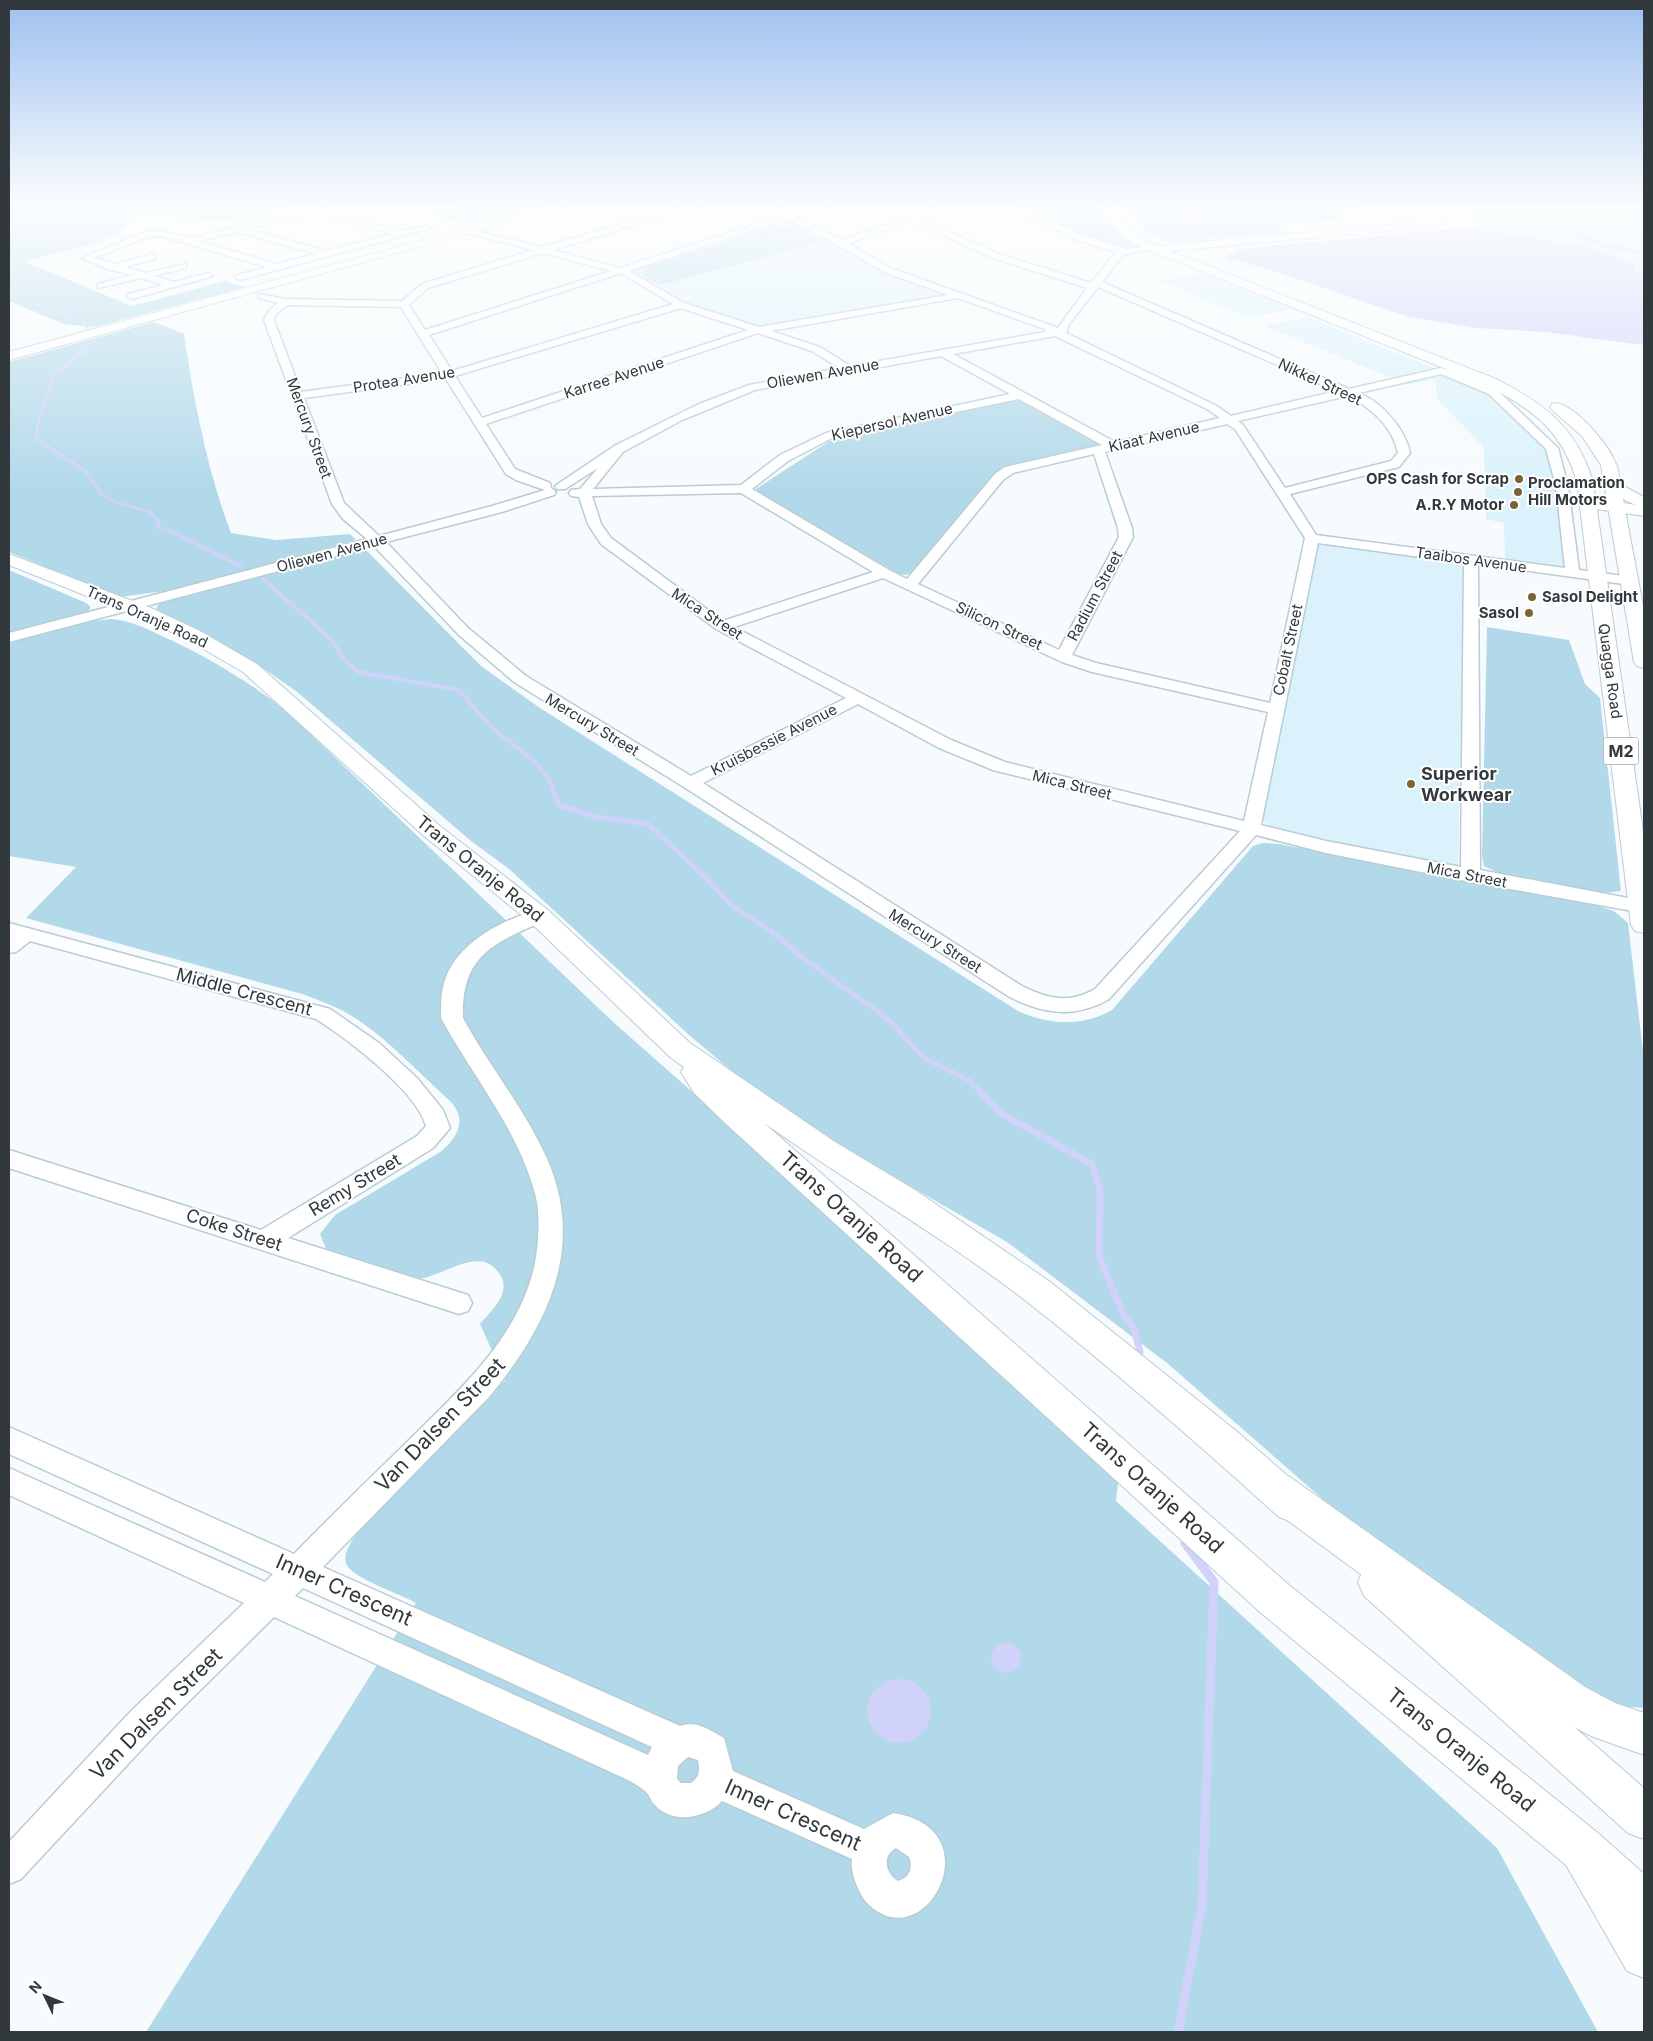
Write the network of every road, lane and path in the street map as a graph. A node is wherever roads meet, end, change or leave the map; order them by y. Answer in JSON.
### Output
{"nodes":[{"id":1,"x":218,"y":299,"type":"edge"},
{"id":2,"x":274,"y":299,"type":"edge"},
{"id":3,"x":410,"y":299,"type":"edge"},
{"id":4,"x":533,"y":299,"type":"edge"},
{"id":5,"x":671,"y":299,"type":"edge"},
{"id":6,"x":937,"y":299,"type":"edge"},
{"id":7,"x":965,"y":299,"type":"edge"},
{"id":8,"x":1084,"y":299,"type":"edge"},
{"id":9,"x":1129,"y":299,"type":"edge"},
{"id":10,"x":1289,"y":299,"type":"edge"},
{"id":11,"x":1301,"y":299,"type":"edge"},
{"id":12,"x":285,"y":302,"type":"junction"},
{"id":13,"x":404,"y":304,"type":"junction"},
{"id":14,"x":681,"y":305,"type":"junction"},
{"id":15,"x":759,"y":330,"type":"junction"},
{"id":16,"x":1058,"y":331,"type":"junction"},
{"id":17,"x":423,"y":334,"type":"junction"},
{"id":18,"x":941,"y":352,"type":"junction"},
{"id":19,"x":9,"y":356,"type":"edge"},
{"id":20,"x":848,"y":370,"type":"junction"},
{"id":21,"x":450,"y":375,"type":"junction"},
{"id":22,"x":1350,"y":393,"type":"junction"},
{"id":23,"x":297,"y":396,"type":"junction"},
{"id":24,"x":1018,"y":396,"type":"junction"},
{"id":25,"x":1231,"y":420,"type":"junction"},
{"id":26,"x":480,"y":422,"type":"junction"},
{"id":27,"x":1113,"y":446,"type":"junction"},
{"id":28,"x":620,"y":448,"type":"junction"},
{"id":29,"x":1098,"y":450,"type":"junction"},
{"id":30,"x":1614,"y":486,"type":"junction"},
{"id":31,"x":744,"y":489,"type":"junction"},
{"id":32,"x":556,"y":490,"type":"junction"},
{"id":33,"x":1284,"y":492,"type":"junction"},
{"id":34,"x":1644,"y":504,"type":"edge"},
{"id":35,"x":1588,"y":507,"type":"junction"},
{"id":36,"x":1616,"y":511,"type":"junction"},
{"id":37,"x":1644,"y":511,"type":"edge"},
{"id":38,"x":1644,"y":518,"type":"edge"},
{"id":39,"x":1312,"y":538,"type":"junction"},
{"id":40,"x":377,"y":541,"type":"junction"},
{"id":41,"x":9,"y":559,"type":"edge"},
{"id":42,"x":1471,"y":560,"type":"junction"},
{"id":43,"x":9,"y":565,"type":"edge"},
{"id":44,"x":884,"y":573,"type":"junction"},
{"id":45,"x":1572,"y":573,"type":"junction"},
{"id":46,"x":1597,"y":577,"type":"junction"},
{"id":47,"x":1630,"y":581,"type":"junction"},
{"id":48,"x":910,"y":584,"type":"junction"},
{"id":49,"x":123,"y":608,"type":"junction"},
{"id":50,"x":720,"y":626,"type":"junction"},
{"id":51,"x":9,"y":638,"type":"edge"},
{"id":52,"x":1063,"y":657,"type":"junction"},
{"id":53,"x":1644,"y":662,"type":"edge"},
{"id":54,"x":858,"y":698,"type":"junction"},
{"id":55,"x":1276,"y":709,"type":"junction"},
{"id":56,"x":690,"y":783,"type":"junction"},
{"id":57,"x":1251,"y":830,"type":"junction"},
{"id":58,"x":1471,"y":876,"type":"junction"},
{"id":59,"x":1643,"y":913,"type":"edge"},
{"id":60,"x":539,"y":916,"type":"junction"},
{"id":61,"x":18,"y":931,"type":"edge"},
{"id":62,"x":9,"y":947,"type":"edge"},
{"id":63,"x":680,"y":1050,"type":"junction"},
{"id":64,"x":438,"y":1125,"type":"joint"},
{"id":65,"x":9,"y":1159,"type":"edge"},
{"id":66,"x":265,"y":1240,"type":"junction"},
{"id":67,"x":459,"y":1303,"type":"dead end"},
{"id":68,"x":9,"y":1440,"type":"edge"},
{"id":69,"x":9,"y":1480,"type":"edge"},
{"id":70,"x":1277,"y":1490,"type":"junction"},
{"id":71,"x":299,"y":1570,"type":"junction"},
{"id":72,"x":270,"y":1599,"type":"junction"},
{"id":73,"x":1644,"y":1734,"type":"edge"},
{"id":74,"x":678,"y":1742,"type":"junction"},
{"id":75,"x":715,"y":1780,"type":"junction"},
{"id":76,"x":661,"y":1782,"type":"junction"},
{"id":77,"x":1644,"y":1817,"type":"edge"},
{"id":78,"x":1582,"y":1849,"type":"junction"},
{"id":79,"x":871,"y":1850,"type":"dead end"},
{"id":80,"x":9,"y":1867,"type":"edge"},
{"id":81,"x":1644,"y":1905,"type":"edge"},
{"id":82,"x":1644,"y":1954,"type":"edge"}],
"edges":[{"from":1,"to":19,"type":"main road"},
{"from":2,"to":12,"type":"street"},
{"from":3,"to":13,"type":"street"},
{"from":4,"to":17,"type":"street"},
{"from":5,"to":14,"type":"street"},
{"from":6,"to":15,"type":"street","name":"Karree Avenue"},
{"from":7,"to":16,"type":"street"},
{"from":8,"to":16,"type":"street"},
{"from":9,"to":22,"type":"street","name":"Nikkel Street"},
{"from":10,"to":35,"type":"main road","name":"Quagga Road","number":"M2"},
{"from":11,"to":30,"type":"main road","name":"Quagga Road","number":"M2"},
{"from":12,"to":13,"type":"street"},
{"from":12,"to":23,"type":"street","name":"Mercury Street"},
{"from":13,"to":17,"type":"street"},
{"from":14,"to":15,"type":"street"},
{"from":14,"to":21,"type":"street","name":"Protea Avenue"},
{"from":15,"to":20,"type":"street"},
{"from":15,"to":26,"type":"street","name":"Karree Avenue"},
{"from":16,"to":18,"type":"street","name":"Oliewen Avenue"},
{"from":16,"to":25,"type":"street"},
{"from":17,"to":21,"type":"street"},
{"from":18,"to":20,"type":"street","name":"Oliewen Avenue"},
{"from":18,"to":24,"type":"street"},
{"from":20,"to":28,"type":"street","name":"Oliewen Avenue"},
{"from":21,"to":23,"type":"street","name":"Protea Avenue"},
{"from":21,"to":26,"type":"street"},
{"from":22,"to":25,"type":"street","name":"Kiaat Avenue"},
{"from":22,"to":33,"type":"street","name":"Nikkel Street"},
{"from":22,"to":45,"type":"street","name":"Kiaat Avenue"},
{"from":23,"to":40,"type":"street","name":"Mercury Street"},
{"from":24,"to":27,"type":"street"},
{"from":24,"to":31,"type":"street","name":"Kiepersol Avenue"},
{"from":25,"to":27,"type":"street","name":"Kiaat Avenue"},
{"from":25,"to":33,"type":"street"},
{"from":26,"to":32,"type":"street"},
{"from":27,"to":29,"type":"street","name":"Kiaat Avenue"},
{"from":28,"to":32,"type":"street","name":"Oliewen Avenue"},
{"from":28,"to":32,"type":"street","name":"Oliewen Avenue"},
{"from":29,"to":48,"type":"street","name":"Kiaat Avenue"},
{"from":29,"to":52,"type":"street","name":"Radium Street"},
{"from":30,"to":34,"type":"main road"},
{"from":30,"to":36,"type":"main road","name":"Quagga Road","number":"M2"},
{"from":31,"to":32,"type":"street"},
{"from":31,"to":44,"type":"street","name":"Silicon Street"},
{"from":32,"to":40,"type":"street","name":"Oliewen Avenue"},
{"from":32,"to":50,"type":"street","name":"Mica Street"},
{"from":33,"to":39,"type":"street"},
{"from":35,"to":36,"type":"main road"},
{"from":35,"to":46,"type":"main road","name":"Quagga Road","number":"M2"},
{"from":36,"to":37,"type":"main road"},
{"from":36,"to":38,"type":"main road"},
{"from":36,"to":47,"type":"main road","name":"Quagga Road","number":"M2"},
{"from":39,"to":42,"type":"street","name":"Taaibos Avenue"},
{"from":39,"to":55,"type":"street","name":"Cobalt Street"},
{"from":40,"to":49,"type":"street","name":"Oliewen Avenue"},
{"from":40,"to":56,"type":"street","name":"Mercury Street"},
{"from":41,"to":49,"type":"main road","name":"Trans Oranje Road"},
{"from":42,"to":45,"type":"street","name":"Taaibos Avenue"},
{"from":42,"to":58,"type":"street"},
{"from":43,"to":49,"type":"main road","name":"Trans Oranje Road"},
{"from":44,"to":48,"type":"street","name":"Silicon Street"},
{"from":44,"to":50,"type":"street"},
{"from":45,"to":46,"type":"street","name":"Taaibos Avenue"},
{"from":46,"to":47,"type":"street","name":"Taaibos Avenue"},
{"from":46,"to":59,"type":"main road","name":"Quagga Road","number":"M2"},
{"from":47,"to":53,"type":"main road","name":"Quagga Road","number":"M2"},
{"from":48,"to":52,"type":"street","name":"Silicon Street"},
{"from":49,"to":51,"type":"street"},
{"from":49,"to":60,"type":"main road","name":"Trans Oranje Road"},
{"from":50,"to":54,"type":"street","name":"Mica Street"},
{"from":52,"to":55,"type":"street","name":"Silicon Street"},
{"from":54,"to":56,"type":"street","name":"Kruisbessie Avenue"},
{"from":54,"to":57,"type":"street","name":"Mica Street"},
{"from":55,"to":57,"type":"street","name":"Cobalt Street"},
{"from":56,"to":57,"type":"street","name":"Mercury Street"},
{"from":57,"to":58,"type":"street","name":"Mica Street"},
{"from":58,"to":59,"type":"street","name":"Mica Street"},
{"from":60,"to":63,"type":"main road","name":"Trans Oranje Road"},
{"from":60,"to":71,"type":"street","name":"Van Dalsen Street"},
{"from":61,"to":62,"type":"street"},
{"from":61,"to":64,"type":"street","name":"Middle Crescent"},
{"from":63,"to":70,"type":"main road","name":"Trans Oranje Road"},
{"from":63,"to":78,"type":"main road","name":"Trans Oranje Road"},
{"from":64,"to":66,"type":"street","name":"Remy Street"},
{"from":65,"to":66,"type":"street","name":"Coke Street"},
{"from":66,"to":67,"type":"street","name":"Coke Street"},
{"from":68,"to":71,"type":"street","name":"Inner Crescent"},
{"from":69,"to":72,"type":"street","name":"Inner Crescent"},
{"from":70,"to":73,"type":"main road"},
{"from":70,"to":77,"type":"main road","name":"Trans Oranje Road"},
{"from":71,"to":72,"type":"street","name":"Van Dalsen Street"},
{"from":71,"to":74,"type":"street","name":"Inner Crescent"},
{"from":72,"to":76,"type":"street","name":"Inner Crescent"},
{"from":72,"to":80,"type":"street","name":"Van Dalsen Street"},
{"from":74,"to":75,"type":"street"},
{"from":74,"to":76,"type":"street"},
{"from":75,"to":76,"type":"street"},
{"from":75,"to":79,"type":"street","name":"Inner Crescent"},
{"from":78,"to":81,"type":"main road","name":"Trans Oranje Road"},
{"from":78,"to":82,"type":"main road"}]}
